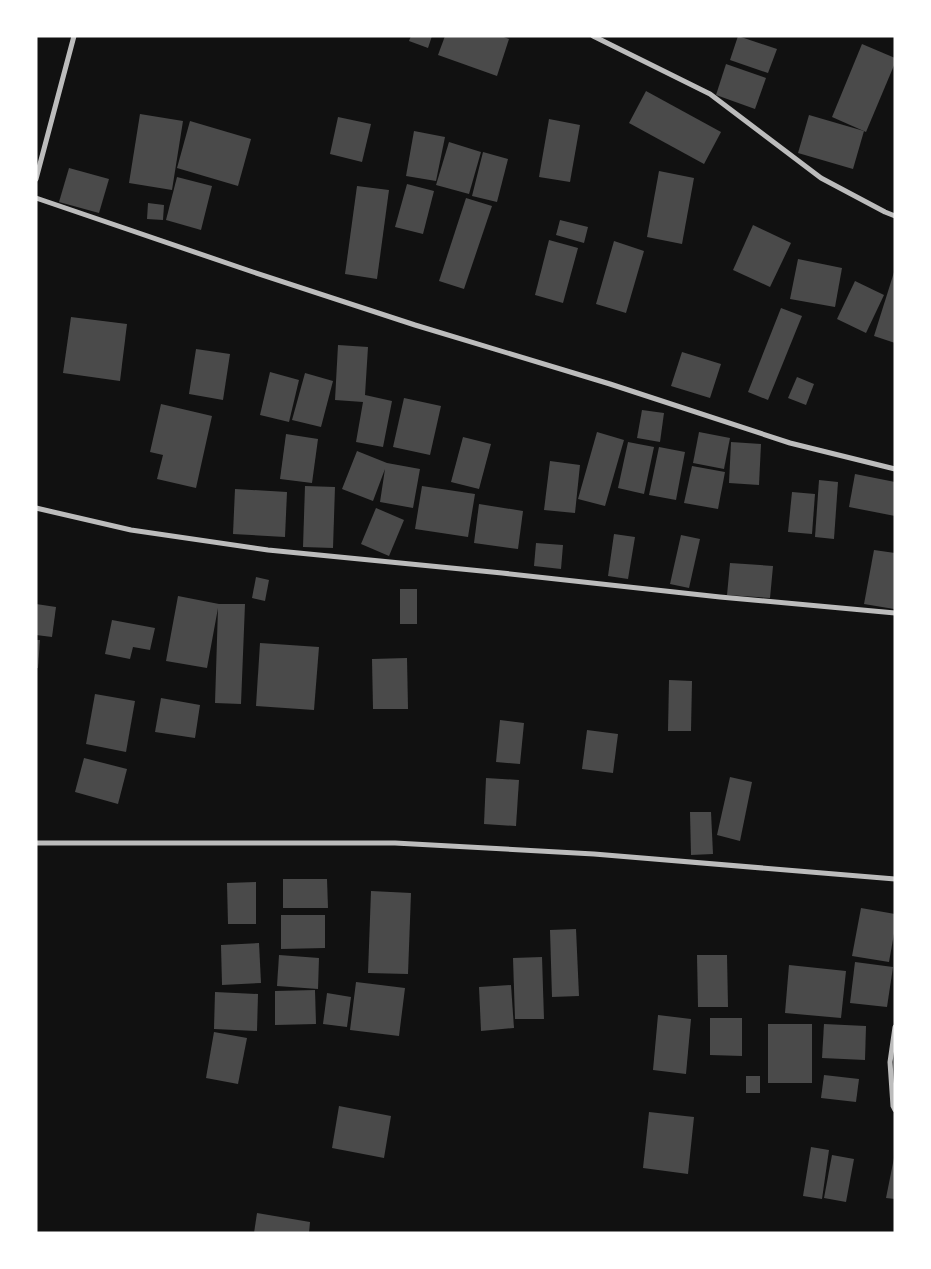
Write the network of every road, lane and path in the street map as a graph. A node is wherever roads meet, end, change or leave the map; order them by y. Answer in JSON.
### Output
{"nodes":[{"id":1,"x":74,"y":36,"type":"edge"},
{"id":2,"x":593,"y":36,"type":"edge"},
{"id":3,"x":36,"y":179,"type":"edge"},
{"id":4,"x":36,"y":198,"type":"edge"},
{"id":5,"x":895,"y":216,"type":"edge"},
{"id":6,"x":895,"y":470,"type":"edge"},
{"id":7,"x":36,"y":508,"type":"edge"},
{"id":8,"x":895,"y":614,"type":"edge"},
{"id":9,"x":36,"y":842,"type":"edge"},
{"id":10,"x":895,"y":879,"type":"edge"},
{"id":11,"x":895,"y":1027,"type":"edge"},
{"id":12,"x":895,"y":1110,"type":"edge"}],
"edges":[{"from":1,"to":3,"type":"street"},
{"from":2,"to":5,"type":"street"},
{"from":4,"to":6,"type":"street"},
{"from":7,"to":8,"type":"street"},
{"from":9,"to":10,"type":"street"},
{"from":11,"to":12,"type":"street"}]}
